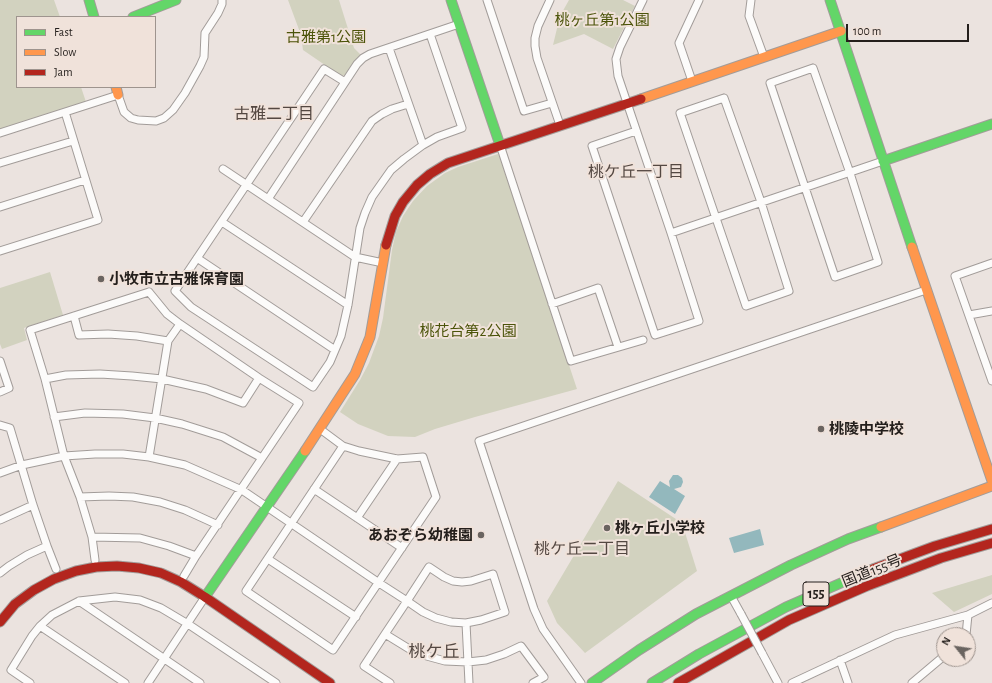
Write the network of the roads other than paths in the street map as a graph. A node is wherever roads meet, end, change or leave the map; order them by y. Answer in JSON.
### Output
{"nodes":[{"id":1,"x":89,"y":0,"type":"edge"},
{"id":2,"x":176,"y":0,"type":"edge"},
{"id":3,"x":222,"y":0,"type":"edge"},
{"id":4,"x":451,"y":0,"type":"edge"},
{"id":5,"x":486,"y":0,"type":"edge"},
{"id":6,"x":550,"y":0,"type":"edge"},
{"id":7,"x":643,"y":0,"type":"edge"},
{"id":8,"x":699,"y":0,"type":"edge"},
{"id":9,"x":751,"y":0,"type":"edge"},
{"id":10,"x":830,"y":0,"type":"edge"},
{"id":11,"x":94,"y":16,"type":"edge"},
{"id":12,"x":136,"y":16,"type":"edge"},
{"id":13,"x":459,"y":24,"type":"junction"},
{"id":14,"x":841,"y":31,"type":"junction"},
{"id":15,"x":430,"y":34,"type":"junction"},
{"id":16,"x":389,"y":48,"type":"junction"},
{"id":17,"x":764,"y":57,"type":"junction"},
{"id":18,"x":692,"y":81,"type":"junction"},
{"id":19,"x":345,"y":82,"type":"junction"},
{"id":20,"x":117,"y":91,"type":"edge"},
{"id":21,"x":552,"y":103,"type":"junction"},
{"id":22,"x":408,"y":104,"type":"junction"},
{"id":23,"x":627,"y":104,"type":"junction"},
{"id":24,"x":65,"y":112,"type":"junction"},
{"id":25,"x":992,"y":124,"type":"edge"},
{"id":26,"x":560,"y":125,"type":"junction"},
{"id":27,"x":636,"y":131,"type":"junction"},
{"id":28,"x":0,"y":133,"type":"edge"},
{"id":29,"x":74,"y":141,"type":"junction"},
{"id":30,"x":423,"y":145,"type":"junction"},
{"id":31,"x":500,"y":145,"type":"junction"},
{"id":32,"x":883,"y":161,"type":"junction"},
{"id":33,"x":0,"y":163,"type":"edge"},
{"id":34,"x":223,"y":169,"type":"dead end"},
{"id":35,"x":850,"y":173,"type":"junction"},
{"id":36,"x":85,"y":180,"type":"junction"},
{"id":37,"x":246,"y":184,"type":"junction"},
{"id":38,"x":805,"y":188,"type":"junction"},
{"id":39,"x":268,"y":199,"type":"junction"},
{"id":40,"x":761,"y":202,"type":"junction"},
{"id":41,"x":0,"y":207,"type":"edge"},
{"id":42,"x":716,"y":218,"type":"junction"},
{"id":43,"x":222,"y":222,"type":"junction"},
{"id":44,"x":304,"y":222,"type":"junction"},
{"id":45,"x":671,"y":233,"type":"junction"},
{"id":46,"x":0,"y":251,"type":"edge"},
{"id":47,"x":355,"y":257,"type":"junction"},
{"id":48,"x":197,"y":258,"type":"junction"},
{"id":49,"x":383,"y":263,"type":"junction"},
{"id":50,"x":992,"y":263,"type":"edge"},
{"id":51,"x":926,"y":290,"type":"junction"},
{"id":52,"x":552,"y":304,"type":"junction"},
{"id":53,"x":348,"y":305,"type":"junction"},
{"id":54,"x":992,"y":310,"type":"edge"},
{"id":55,"x":969,"y":315,"type":"junction"},
{"id":56,"x":74,"y":316,"type":"junction"},
{"id":57,"x":180,"y":324,"type":"junction"},
{"id":58,"x":643,"y":340,"type":"dead end"},
{"id":59,"x":168,"y":341,"type":"junction"},
{"id":60,"x":618,"y":347,"type":"junction"},
{"id":61,"x":336,"y":350,"type":"junction"},
{"id":62,"x":988,"y":358,"type":"edge"},
{"id":63,"x":0,"y":361,"type":"edge"},
{"id":64,"x":259,"y":378,"type":"junction"},
{"id":65,"x":46,"y":379,"type":"junction"},
{"id":66,"x":162,"y":379,"type":"junction"},
{"id":67,"x":992,"y":381,"type":"edge"},
{"id":68,"x":0,"y":392,"type":"edge"},
{"id":69,"x":54,"y":417,"type":"junction"},
{"id":70,"x":155,"y":418,"type":"junction"},
{"id":71,"x":0,"y":425,"type":"edge"},
{"id":72,"x":320,"y":429,"type":"junction"},
{"id":73,"x":343,"y":446,"type":"junction"},
{"id":74,"x":64,"y":456,"type":"junction"},
{"id":75,"x":149,"y":457,"type":"junction"},
{"id":76,"x":262,"y":458,"type":"junction"},
{"id":77,"x":397,"y":459,"type":"junction"},
{"id":78,"x":22,"y":464,"type":"junction"},
{"id":79,"x":0,"y":473,"type":"edge"},
{"id":80,"x":992,"y":481,"type":"edge"},
{"id":81,"x":992,"y":486,"type":"edge"},
{"id":82,"x":314,"y":489,"type":"junction"},
{"id":83,"x":242,"y":490,"type":"junction"},
{"id":84,"x":80,"y":497,"type":"junction"},
{"id":85,"x":33,"y":505,"type":"junction"},
{"id":86,"x":267,"y":507,"type":"junction"},
{"id":87,"x":357,"y":518,"type":"junction"},
{"id":88,"x":0,"y":520,"type":"edge"},
{"id":89,"x":291,"y":523,"type":"junction"},
{"id":90,"x":218,"y":525,"type":"junction"},
{"id":91,"x":992,"y":529,"type":"edge"},
{"id":92,"x":92,"y":537,"type":"junction"},
{"id":93,"x":992,"y":543,"type":"edge"},
{"id":94,"x":47,"y":546,"type":"junction"},
{"id":95,"x":402,"y":548,"type":"junction"},
{"id":96,"x":196,"y":556,"type":"junction"},
{"id":97,"x":268,"y":559,"type":"junction"},
{"id":98,"x":94,"y":560,"type":"dead end"},
{"id":99,"x":56,"y":569,"type":"dead end"},
{"id":100,"x":0,"y":573,"type":"edge"},
{"id":101,"x":184,"y":576,"type":"dead end"},
{"id":102,"x":379,"y":583,"type":"junction"},
{"id":103,"x":731,"y":596,"type":"junction"},
{"id":104,"x":205,"y":597,"type":"junction"},
{"id":105,"x":79,"y":601,"type":"junction"},
{"id":106,"x":407,"y":601,"type":"junction"},
{"id":107,"x":992,"y":603,"type":"edge"},
{"id":108,"x":968,"y":615,"type":"junction"},
{"id":109,"x":356,"y":617,"type":"junction"},
{"id":110,"x":0,"y":622,"type":"edge"},
{"id":111,"x":466,"y":623,"type":"junction"},
{"id":112,"x":188,"y":624,"type":"junction"},
{"id":113,"x":40,"y":626,"type":"junction"},
{"id":114,"x":967,"y":627,"type":"edge"},
{"id":115,"x":385,"y":634,"type":"junction"},
{"id":116,"x":164,"y":659,"type":"junction"},
{"id":117,"x":840,"y":660,"type":"junction"},
{"id":118,"x":468,"y":662,"type":"junction"},
{"id":119,"x":936,"y":663,"type":"edge"},
{"id":120,"x":30,"y":683,"type":"edge"},
{"id":121,"x":125,"y":683,"type":"edge"},
{"id":122,"x":148,"y":683,"type":"edge"},
{"id":123,"x":200,"y":683,"type":"edge"},
{"id":124,"x":276,"y":683,"type":"edge"},
{"id":125,"x":330,"y":683,"type":"edge"},
{"id":126,"x":390,"y":683,"type":"edge"},
{"id":127,"x":469,"y":683,"type":"edge"},
{"id":128,"x":533,"y":683,"type":"edge"},
{"id":129,"x":581,"y":683,"type":"edge"},
{"id":130,"x":592,"y":683,"type":"edge"},
{"id":131,"x":652,"y":683,"type":"edge"},
{"id":132,"x":679,"y":683,"type":"edge"},
{"id":133,"x":778,"y":683,"type":"edge"},
{"id":134,"x":792,"y":683,"type":"edge"},
{"id":135,"x":848,"y":683,"type":"edge"},
{"id":136,"x":912,"y":683,"type":"edge"}],
"edges":[{"from":1,"to":11,"type":"main road"},
{"from":2,"to":12,"type":"main road"},
{"from":3,"to":20,"type":"street"},
{"from":4,"to":13,"type":"main road"},
{"from":5,"to":21,"type":"street"},
{"from":6,"to":21,"type":"street"},
{"from":7,"to":23,"type":"street"},
{"from":8,"to":18,"type":"street"},
{"from":9,"to":17,"type":"street"},
{"from":10,"to":14,"type":"main road"},
{"from":13,"to":15,"type":"street"},
{"from":13,"to":31,"type":"main road"},
{"from":14,"to":17,"type":"main road"},
{"from":14,"to":32,"type":"main road"},
{"from":15,"to":16,"type":"street"},
{"from":15,"to":30,"type":"street"},
{"from":16,"to":19,"type":"street"},
{"from":16,"to":22,"type":"street"},
{"from":17,"to":18,"type":"main road"},
{"from":18,"to":23,"type":"main road"},
{"from":19,"to":37,"type":"street"},
{"from":19,"to":39,"type":"street"},
{"from":20,"to":24,"type":"street"},
{"from":21,"to":26,"type":"street"},
{"from":22,"to":30,"type":"street"},
{"from":22,"to":44,"type":"street"},
{"from":23,"to":26,"type":"main road"},
{"from":23,"to":27,"type":"street"},
{"from":24,"to":28,"type":"street"},
{"from":24,"to":29,"type":"street"},
{"from":25,"to":32,"type":"main road"},
{"from":26,"to":31,"type":"main road"},
{"from":27,"to":45,"type":"street"},
{"from":27,"to":45,"type":"street"},
{"from":29,"to":33,"type":"street"},
{"from":29,"to":36,"type":"street"},
{"from":30,"to":47,"type":"street"},
{"from":31,"to":49,"type":"main road"},
{"from":31,"to":52,"type":"street"},
{"from":32,"to":35,"type":"street"},
{"from":32,"to":51,"type":"main road"},
{"from":34,"to":37,"type":"street"},
{"from":35,"to":38,"type":"street"},
{"from":35,"to":38,"type":"street"},
{"from":35,"to":38,"type":"street"},
{"from":36,"to":41,"type":"street"},
{"from":36,"to":46,"type":"street"},
{"from":37,"to":39,"type":"street"},
{"from":37,"to":43,"type":"street"},
{"from":38,"to":40,"type":"street"},
{"from":39,"to":44,"type":"street"},
{"from":40,"to":42,"type":"street"},
{"from":40,"to":42,"type":"street"},
{"from":40,"to":42,"type":"street"},
{"from":42,"to":45,"type":"street"},
{"from":43,"to":48,"type":"street"},
{"from":43,"to":53,"type":"street"},
{"from":44,"to":47,"type":"street"},
{"from":47,"to":49,"type":"street"},
{"from":47,"to":53,"type":"street"},
{"from":48,"to":61,"type":"street"},
{"from":48,"to":61,"type":"street"},
{"from":49,"to":72,"type":"main road"},
{"from":50,"to":55,"type":"street"},
{"from":51,"to":80,"type":"main road"},
{"from":51,"to":129,"type":"street"},
{"from":52,"to":60,"type":"street"},
{"from":52,"to":60,"type":"street"},
{"from":53,"to":61,"type":"street"},
{"from":54,"to":55,"type":"street"},
{"from":55,"to":62,"type":"street"},
{"from":56,"to":57,"type":"street"},
{"from":56,"to":59,"type":"street"},
{"from":56,"to":65,"type":"street"},
{"from":57,"to":59,"type":"street"},
{"from":57,"to":64,"type":"street"},
{"from":58,"to":60,"type":"street"},
{"from":59,"to":66,"type":"street"},
{"from":62,"to":67,"type":"street"},
{"from":63,"to":68,"type":"street"},
{"from":64,"to":66,"type":"street"},
{"from":64,"to":76,"type":"street"},
{"from":65,"to":66,"type":"street"},
{"from":65,"to":69,"type":"street"},
{"from":66,"to":70,"type":"street"},
{"from":69,"to":70,"type":"street"},
{"from":69,"to":74,"type":"street"},
{"from":70,"to":75,"type":"street"},
{"from":70,"to":76,"type":"street"},
{"from":71,"to":78,"type":"street"},
{"from":72,"to":73,"type":"street"},
{"from":72,"to":86,"type":"main road"},
{"from":73,"to":77,"type":"street"},
{"from":73,"to":82,"type":"street"},
{"from":74,"to":75,"type":"street"},
{"from":74,"to":78,"type":"street"},
{"from":74,"to":84,"type":"street"},
{"from":75,"to":83,"type":"street"},
{"from":76,"to":83,"type":"street"},
{"from":77,"to":87,"type":"street"},
{"from":77,"to":95,"type":"street"},
{"from":78,"to":79,"type":"street"},
{"from":78,"to":85,"type":"street"},
{"from":81,"to":103,"type":"main road"},
{"from":82,"to":87,"type":"street"},
{"from":82,"to":89,"type":"street"},
{"from":83,"to":86,"type":"street"},
{"from":83,"to":90,"type":"street"},
{"from":84,"to":90,"type":"street"},
{"from":84,"to":92,"type":"street"},
{"from":85,"to":88,"type":"street"},
{"from":85,"to":94,"type":"street"},
{"from":86,"to":89,"type":"street"},
{"from":86,"to":104,"type":"main road"},
{"from":87,"to":95,"type":"street"},
{"from":89,"to":97,"type":"street"},
{"from":89,"to":102,"type":"street"},
{"from":90,"to":96,"type":"street"},
{"from":91,"to":131,"type":"main road","name":"国道155号","number":"155"},
{"from":92,"to":96,"type":"street"},
{"from":92,"to":98,"type":"street"},
{"from":93,"to":132,"type":"main road","name":"国道155号","number":"155"},
{"from":94,"to":99,"type":"street"},
{"from":94,"to":100,"type":"street"},
{"from":95,"to":102,"type":"street"},
{"from":96,"to":101,"type":"street"},
{"from":97,"to":109,"type":"street"},
{"from":97,"to":109,"type":"street"},
{"from":102,"to":106,"type":"street"},
{"from":102,"to":109,"type":"street"},
{"from":103,"to":130,"type":"main road"},
{"from":103,"to":133,"type":"street","bridge":true},
{"from":104,"to":110,"type":"main road"},
{"from":104,"to":112,"type":"street"},
{"from":104,"to":125,"type":"main road"},
{"from":105,"to":112,"type":"street"},
{"from":105,"to":113,"type":"street"},
{"from":105,"to":116,"type":"street"},
{"from":106,"to":111,"type":"street"},
{"from":106,"to":111,"type":"street"},
{"from":106,"to":115,"type":"street"},
{"from":107,"to":108,"type":"street"},
{"from":108,"to":114,"type":"street"},
{"from":108,"to":117,"type":"street"},
{"from":111,"to":118,"type":"street"},
{"from":112,"to":116,"type":"street"},
{"from":112,"to":124,"type":"street"},
{"from":113,"to":120,"type":"street"},
{"from":113,"to":121,"type":"street"},
{"from":115,"to":118,"type":"street"},
{"from":115,"to":126,"type":"street"},
{"from":116,"to":122,"type":"street"},
{"from":116,"to":123,"type":"street"},
{"from":117,"to":134,"type":"street"},
{"from":117,"to":135,"type":"street"},
{"from":118,"to":127,"type":"street"},
{"from":118,"to":128,"type":"street"},
{"from":119,"to":136,"type":"street"}]}
